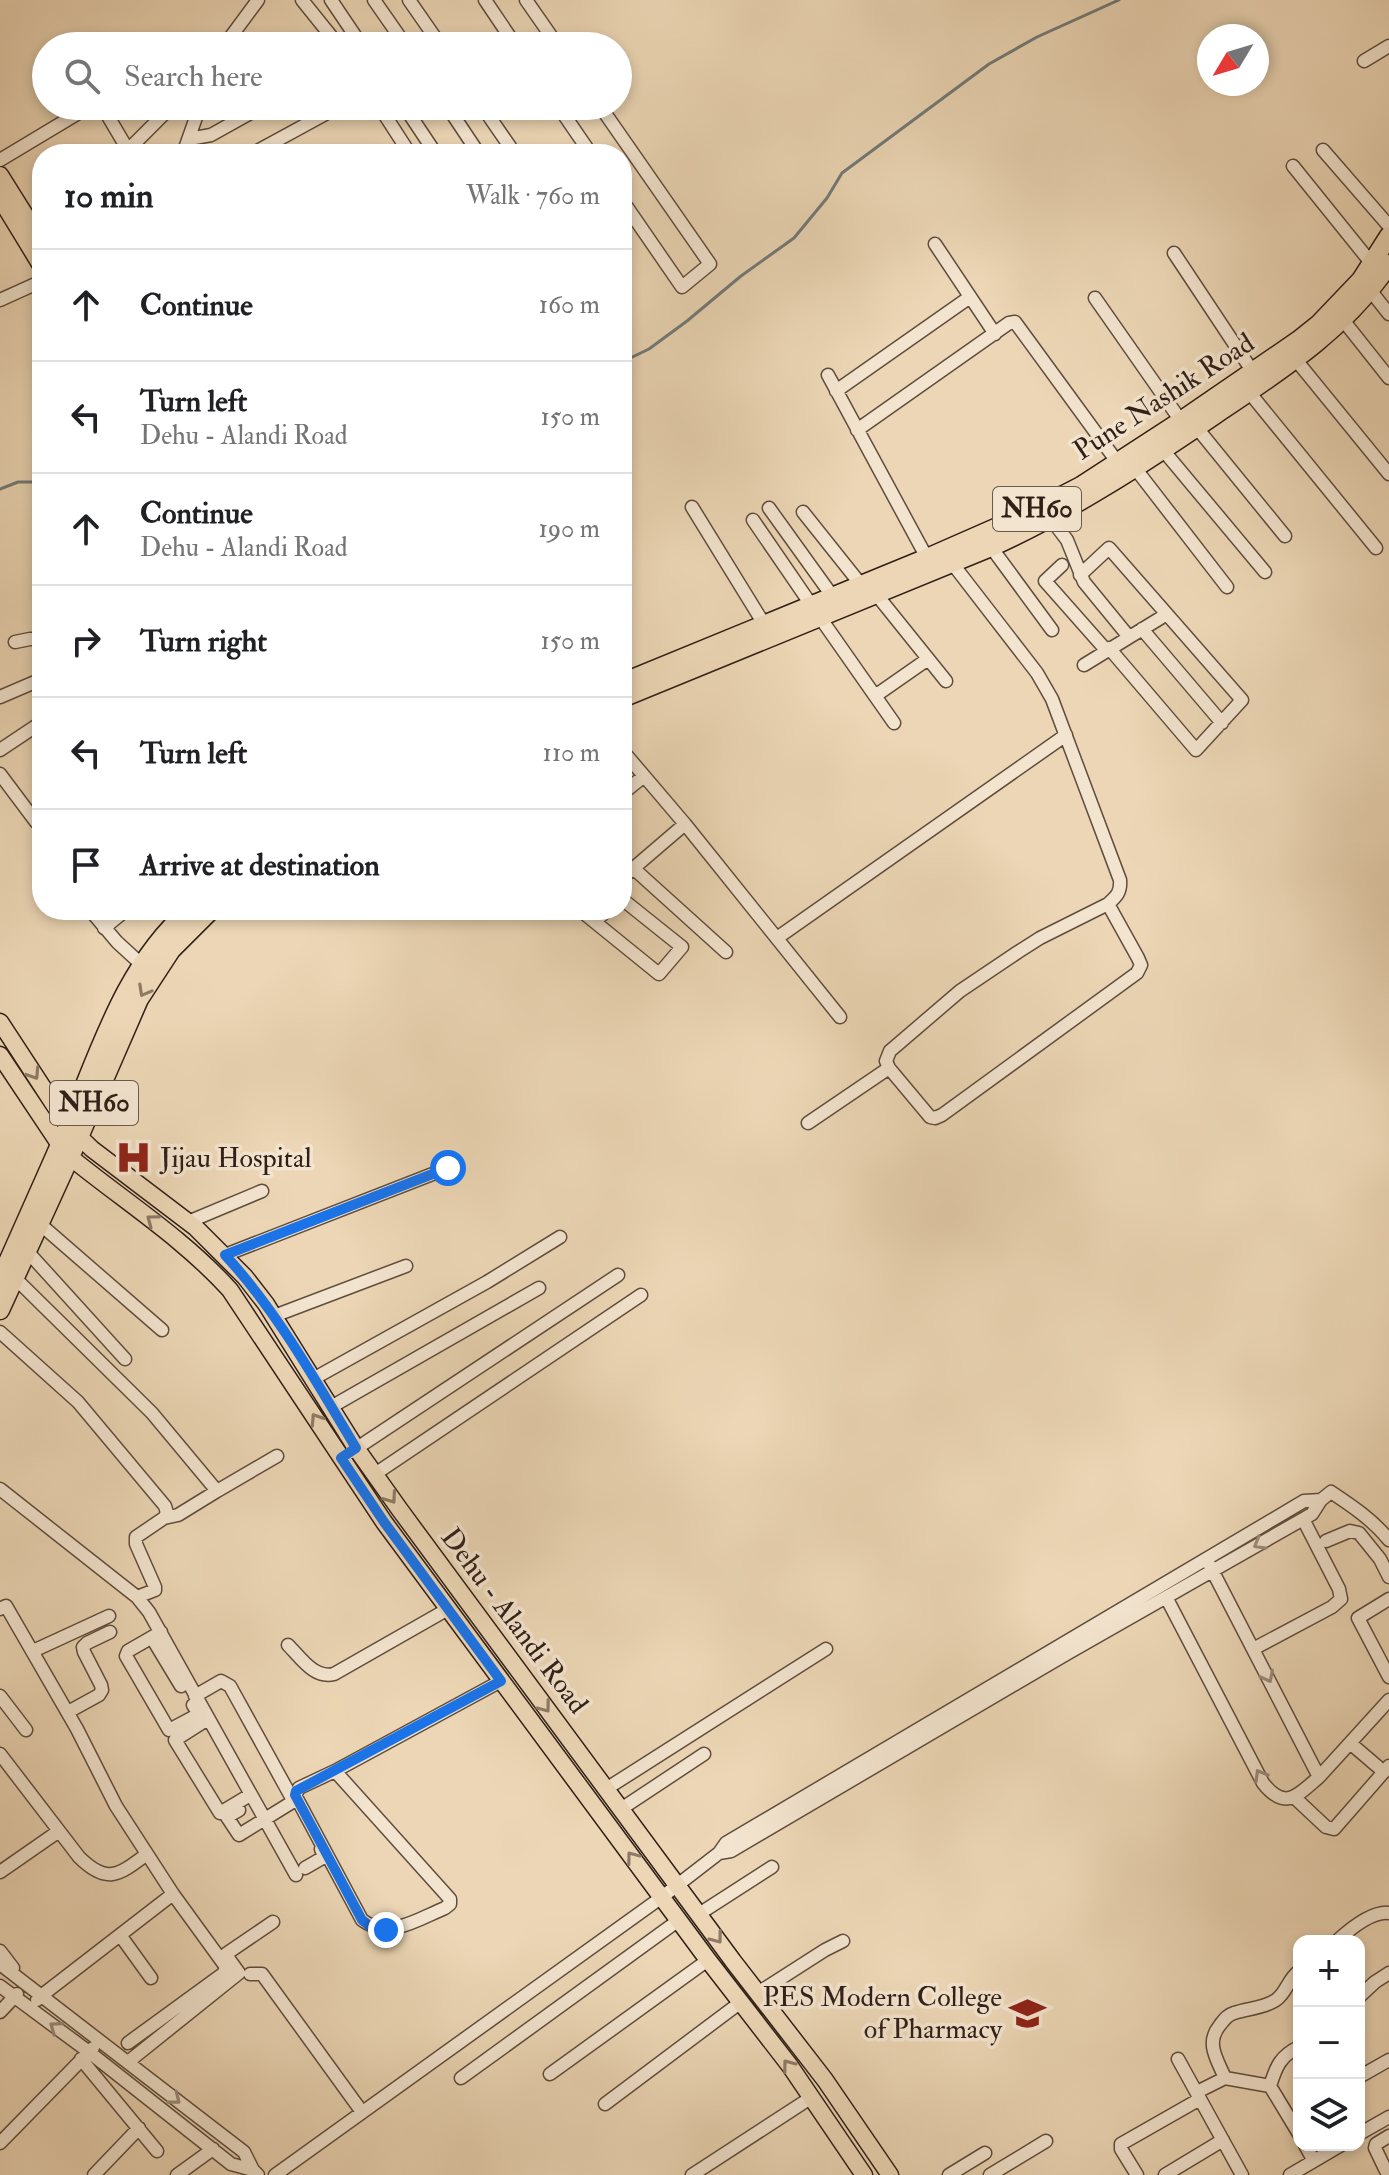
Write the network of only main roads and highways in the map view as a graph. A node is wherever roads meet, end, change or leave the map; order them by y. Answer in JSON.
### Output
{"nodes":[{"id":1,"x":0,"y":175,"type":"edge"},
{"id":2,"x":0,"y":198,"type":"edge"},
{"id":3,"x":32,"y":227,"type":"edge"},
{"id":4,"x":32,"y":229,"type":"edge"},
{"id":5,"x":1389,"y":236,"type":"edge"},
{"id":6,"x":1373,"y":274,"type":"edge"},
{"id":7,"x":1189,"y":424,"type":"junction"},
{"id":8,"x":1126,"y":466,"type":"junction"},
{"id":9,"x":869,"y":590,"type":"junction"},
{"id":10,"x":816,"y":611,"type":"junction"},
{"id":11,"x":632,"y":679,"type":"edge"},
{"id":12,"x":632,"y":694,"type":"edge"},
{"id":13,"x":180,"y":920,"type":"edge"},
{"id":14,"x":201,"y":920,"type":"edge"},
{"id":15,"x":0,"y":1022,"type":"edge"},
{"id":16,"x":0,"y":1055,"type":"edge"},
{"id":17,"x":74,"y":1132,"type":"junction"},
{"id":18,"x":65,"y":1151,"type":"junction"},
{"id":19,"x":7,"y":1279,"type":"edge"},
{"id":20,"x":0,"y":1310,"type":"edge"},
{"id":21,"x":864,"y":2175,"type":"edge"},
{"id":22,"x":890,"y":2175,"type":"edge"}],
"edges":[{"from":1,"to":3,"type":"main road"},
{"from":2,"to":4,"type":"main road"},
{"from":5,"to":6,"type":"highway","name":"Pune Nashik Road","number":"NH60"},
{"from":6,"to":7,"type":"highway","name":"Pune Nashik Road","number":"NH60"},
{"from":6,"to":7,"type":"highway","name":"Pune Nashik Road","number":"NH60"},
{"from":7,"to":8,"type":"highway","name":"Pune Nashik Road","number":"NH60"},
{"from":7,"to":8,"type":"highway","name":"Pune Nashik Road","number":"NH60"},
{"from":8,"to":9,"type":"highway","name":"Pune Nashik Road","number":"NH60"},
{"from":8,"to":9,"type":"highway","name":"Pune Nashik Road","number":"NH60"},
{"from":9,"to":10,"type":"highway","name":"Pune Nashik Road","number":"NH60"},
{"from":9,"to":10,"type":"highway","name":"Pune Nashik Road","number":"NH60"},
{"from":10,"to":11,"type":"highway","name":"Pune Nashik Road","number":"NH60"},
{"from":10,"to":12,"type":"highway","name":"Pune Nashik Road","number":"NH60"},
{"from":13,"to":17,"type":"highway","number":"NH60"},
{"from":14,"to":17,"type":"highway","number":"NH60","one_way":true},
{"from":15,"to":17,"type":"main road","name":"Dehu - Alandi Road","one_way":true},
{"from":16,"to":18,"type":"main road","name":"Dehu - Alandi Road"},
{"from":17,"to":18,"type":"highway","number":"NH60"},
{"from":17,"to":22,"type":"main road","name":"Dehu - Alandi Road","one_way":true},
{"from":18,"to":19,"type":"highway","number":"NH60"},
{"from":18,"to":19,"type":"highway","number":"NH60"},
{"from":21,"to":18,"type":"main road","name":"Dehu - Alandi Road","one_way":true},
{"from":19,"to":20,"type":"highway","number":"NH60"}]}
